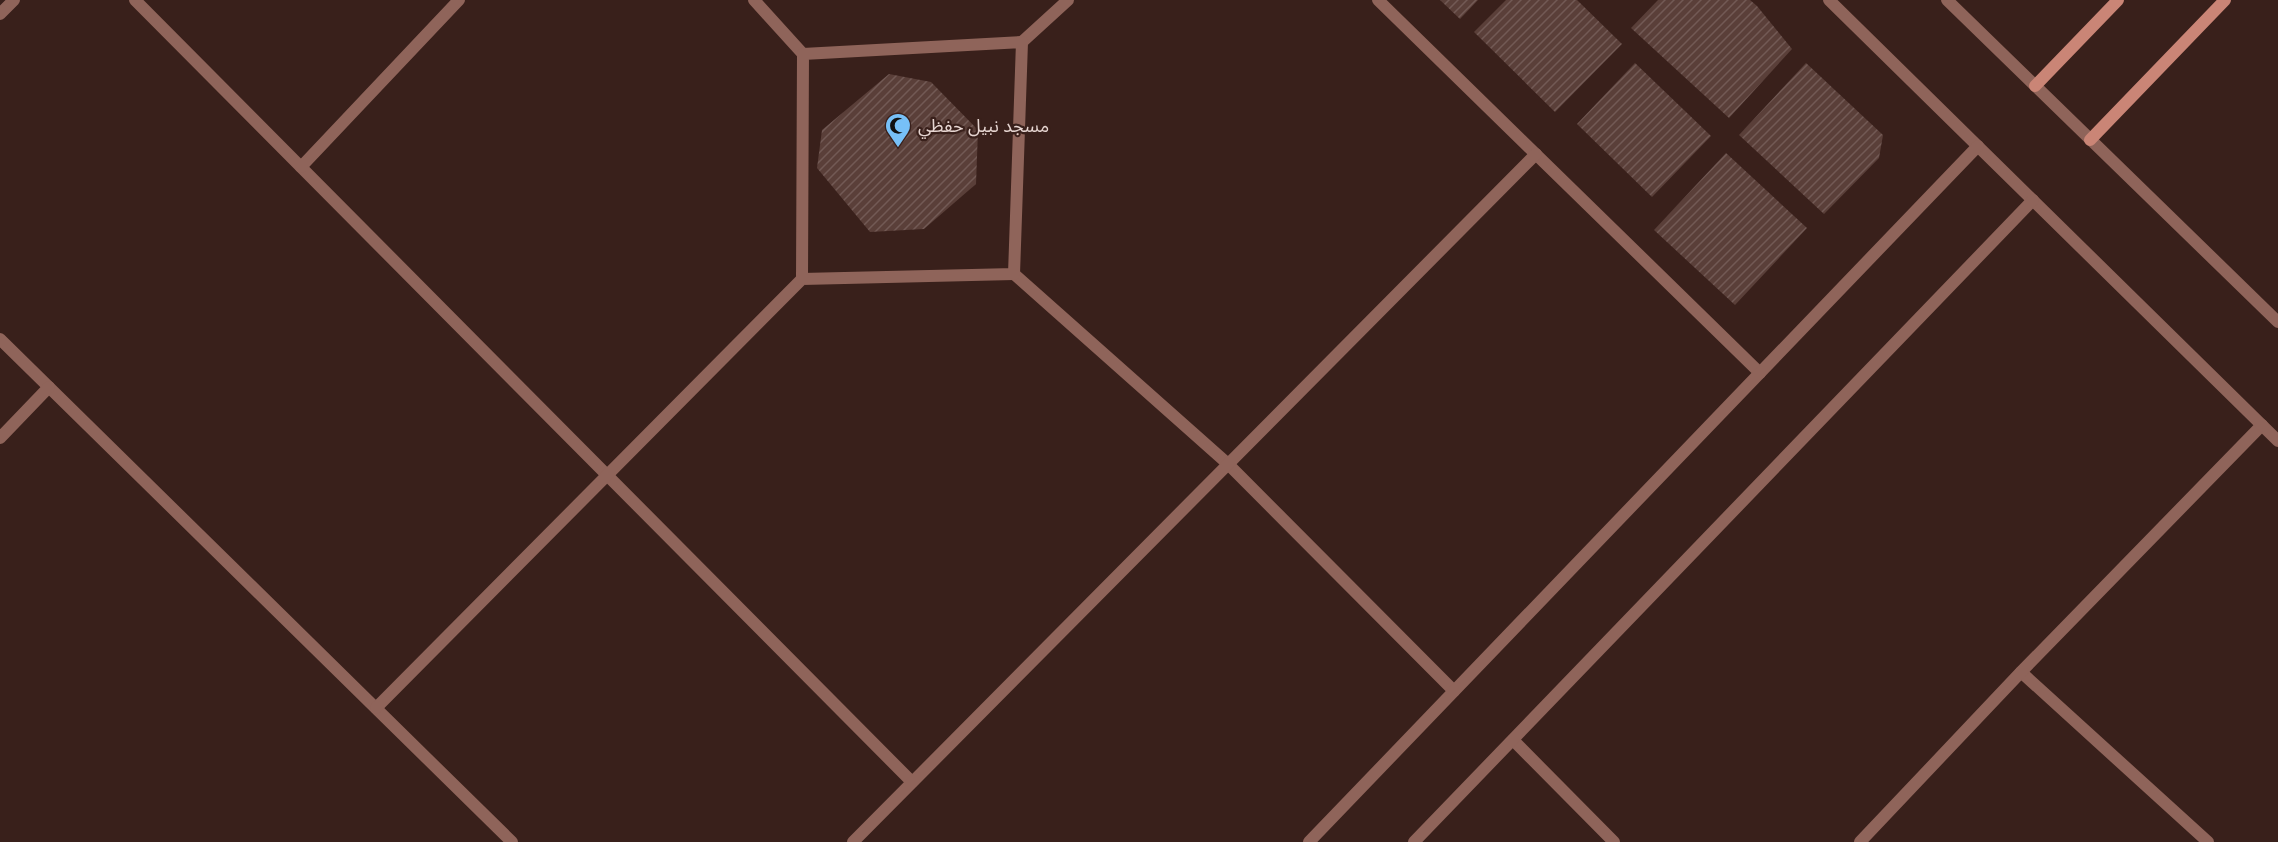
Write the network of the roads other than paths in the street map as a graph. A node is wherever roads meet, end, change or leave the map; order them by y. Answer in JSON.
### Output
{"nodes":[{"id":1,"x":14,"y":0,"type":"edge"},
{"id":2,"x":135,"y":0,"type":"edge"},
{"id":3,"x":459,"y":0,"type":"edge"},
{"id":4,"x":754,"y":0,"type":"edge"},
{"id":5,"x":1068,"y":0,"type":"edge"},
{"id":6,"x":1378,"y":0,"type":"edge"},
{"id":7,"x":1829,"y":0,"type":"edge"},
{"id":8,"x":1947,"y":0,"type":"edge"},
{"id":9,"x":2118,"y":0,"type":"edge"},
{"id":10,"x":2225,"y":0,"type":"edge"},
{"id":11,"x":0,"y":14,"type":"edge"},
{"id":12,"x":1022,"y":42,"type":"junction"},
{"id":13,"x":803,"y":54,"type":"junction"},
{"id":14,"x":2036,"y":86,"type":"junction"},
{"id":15,"x":2090,"y":140,"type":"junction"},
{"id":16,"x":1978,"y":146,"type":"junction"},
{"id":17,"x":1536,"y":154,"type":"junction"},
{"id":18,"x":301,"y":167,"type":"junction"},
{"id":19,"x":2033,"y":200,"type":"junction"},
{"id":20,"x":1014,"y":274,"type":"junction"},
{"id":21,"x":801,"y":279,"type":"junction"},
{"id":22,"x":2278,"y":322,"type":"edge"},
{"id":23,"x":0,"y":339,"type":"edge"},
{"id":24,"x":1760,"y":373,"type":"junction"},
{"id":25,"x":49,"y":387,"type":"junction"},
{"id":26,"x":2262,"y":425,"type":"junction"},
{"id":27,"x":0,"y":438,"type":"edge"},
{"id":28,"x":2278,"y":441,"type":"edge"},
{"id":29,"x":1228,"y":464,"type":"junction"},
{"id":30,"x":607,"y":475,"type":"junction"},
{"id":31,"x":2021,"y":672,"type":"junction"},
{"id":32,"x":1454,"y":691,"type":"junction"},
{"id":33,"x":376,"y":708,"type":"junction"},
{"id":34,"x":1513,"y":740,"type":"junction"},
{"id":35,"x":912,"y":782,"type":"junction"},
{"id":36,"x":512,"y":842,"type":"edge"},
{"id":37,"x":852,"y":842,"type":"edge"},
{"id":38,"x":1309,"y":842,"type":"edge"},
{"id":39,"x":1414,"y":842,"type":"edge"},
{"id":40,"x":1614,"y":842,"type":"edge"},
{"id":41,"x":1860,"y":842,"type":"edge"},
{"id":42,"x":2208,"y":842,"type":"edge"}],
"edges":[{"from":1,"to":11,"type":"street"},
{"from":2,"to":18,"type":"street"},
{"from":3,"to":18,"type":"street"},
{"from":4,"to":13,"type":"street"},
{"from":5,"to":12,"type":"street"},
{"from":6,"to":17,"type":"street"},
{"from":7,"to":16,"type":"street"},
{"from":8,"to":14,"type":"street"},
{"from":9,"to":14,"type":"main road"},
{"from":10,"to":15,"type":"main road"},
{"from":12,"to":13,"type":"street"},
{"from":12,"to":20,"type":"street"},
{"from":13,"to":21,"type":"street"},
{"from":14,"to":15,"type":"street"},
{"from":15,"to":22,"type":"street"},
{"from":16,"to":19,"type":"street"},
{"from":16,"to":24,"type":"street"},
{"from":17,"to":24,"type":"street"},
{"from":17,"to":29,"type":"street"},
{"from":18,"to":30,"type":"street"},
{"from":19,"to":26,"type":"street"},
{"from":19,"to":34,"type":"street"},
{"from":20,"to":21,"type":"street"},
{"from":20,"to":29,"type":"street"},
{"from":21,"to":30,"type":"street"},
{"from":23,"to":25,"type":"street"},
{"from":24,"to":32,"type":"street"},
{"from":25,"to":27,"type":"street"},
{"from":25,"to":33,"type":"street"},
{"from":26,"to":28,"type":"street"},
{"from":26,"to":31,"type":"street"},
{"from":29,"to":32,"type":"street"},
{"from":29,"to":35,"type":"street"},
{"from":30,"to":33,"type":"street"},
{"from":30,"to":35,"type":"street"},
{"from":31,"to":41,"type":"street"},
{"from":31,"to":42,"type":"street"},
{"from":32,"to":38,"type":"street"},
{"from":33,"to":36,"type":"street"},
{"from":34,"to":39,"type":"street"},
{"from":34,"to":40,"type":"street"},
{"from":35,"to":37,"type":"street"}]}
